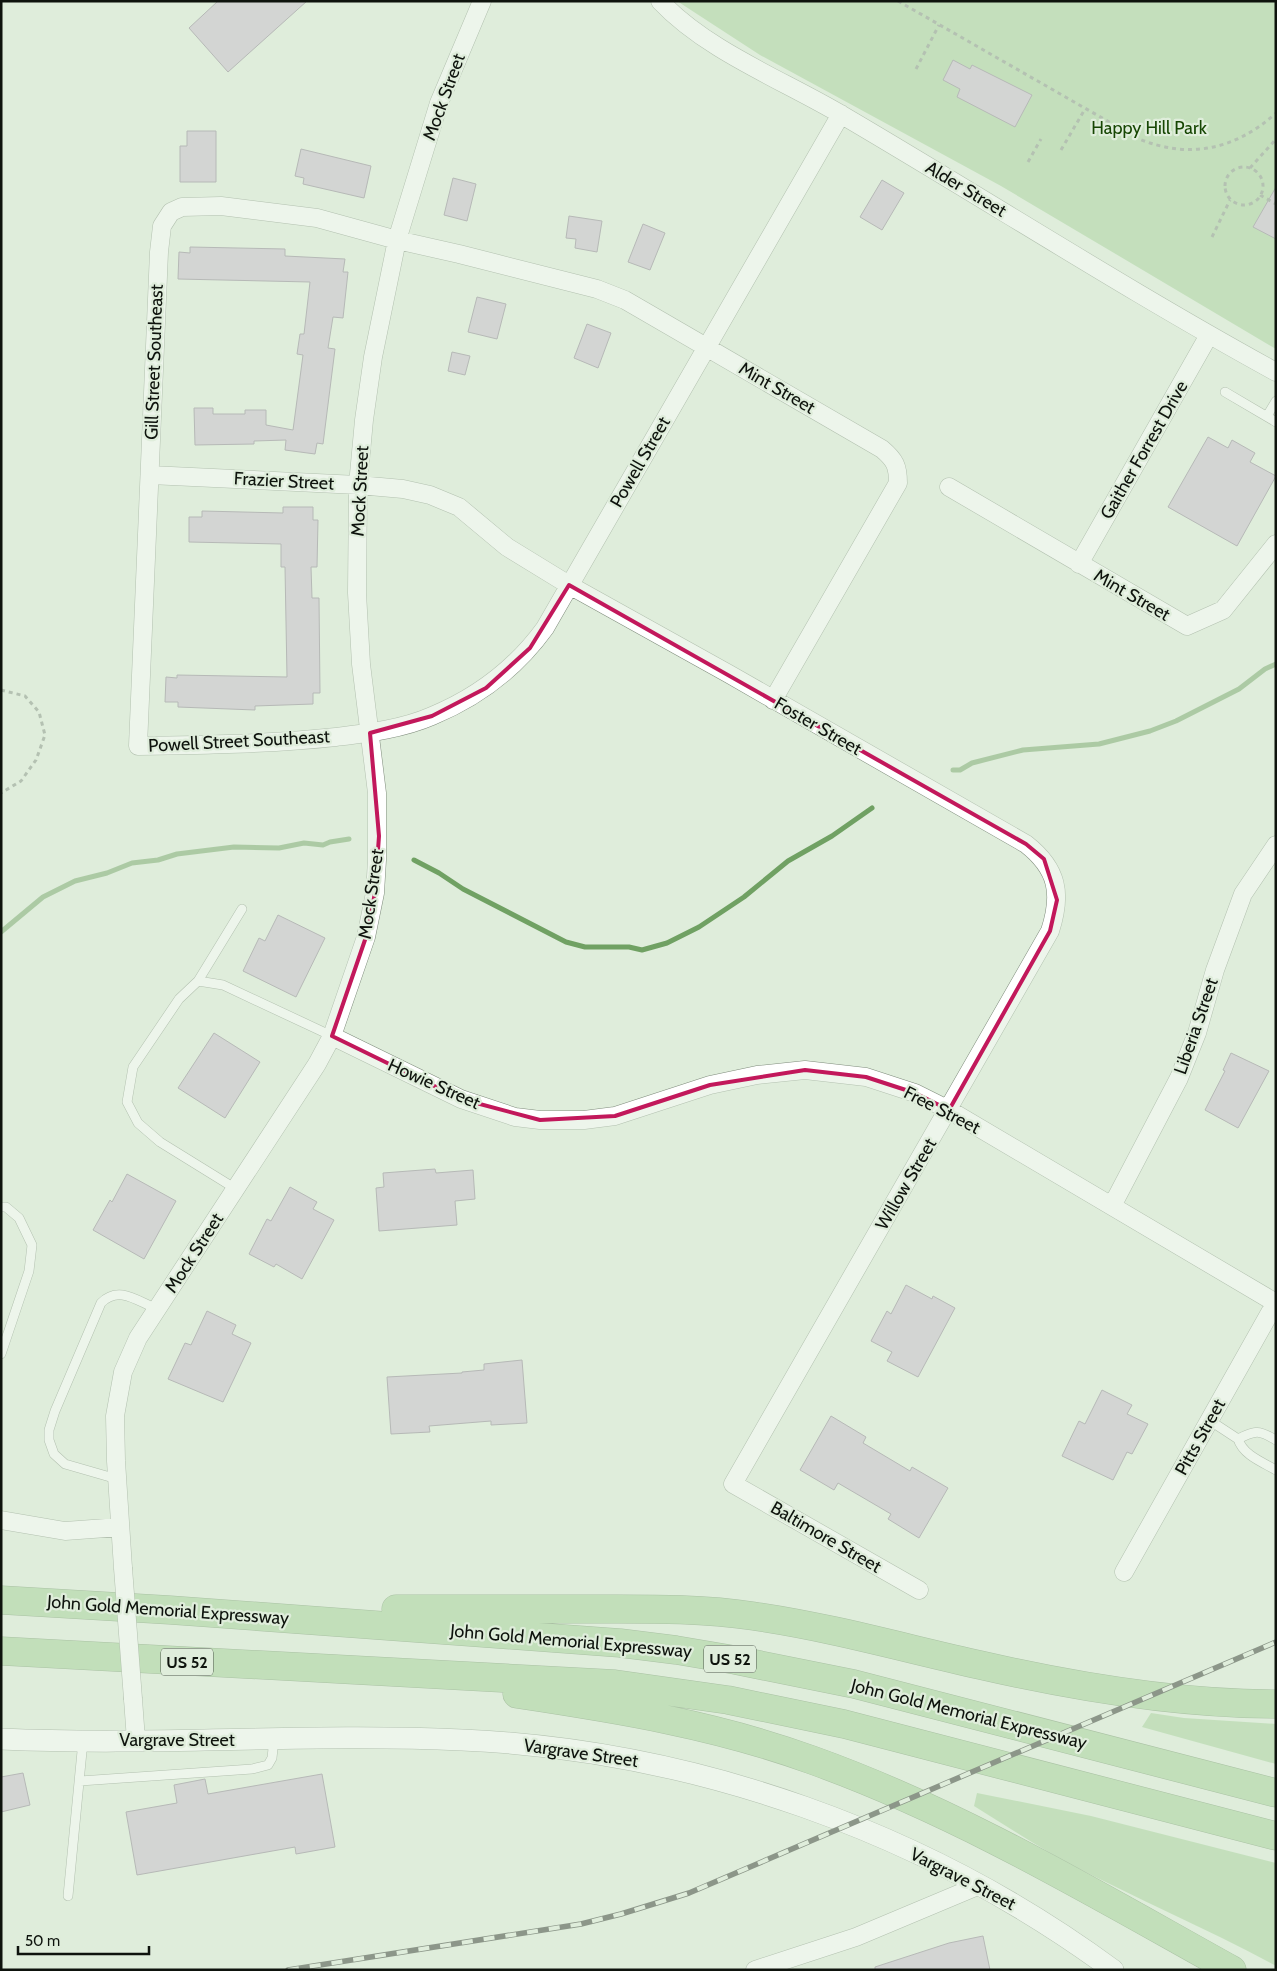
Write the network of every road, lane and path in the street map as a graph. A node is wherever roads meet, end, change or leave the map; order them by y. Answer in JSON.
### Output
{"nodes":[{"id":1,"x":482,"y":1,"type":"edge"},
{"id":2,"x":660,"y":1,"type":"edge"},
{"id":3,"x":898,"y":1,"type":"edge"},
{"id":4,"x":939,"y":25,"type":"junction"},
{"id":5,"x":916,"y":69,"type":"dead end"},
{"id":6,"x":1085,"y":108,"type":"junction"},
{"id":7,"x":1276,"y":113,"type":"edge"},
{"id":8,"x":841,"y":114,"type":"junction"},
{"id":9,"x":1040,"y":139,"type":"dead end"},
{"id":10,"x":1276,"y":139,"type":"edge"},
{"id":11,"x":1060,"y":150,"type":"dead end"},
{"id":12,"x":1028,"y":162,"type":"dead end"},
{"id":13,"x":1250,"y":168,"type":"junction"},
{"id":14,"x":1260,"y":195,"type":"junction"},
{"id":15,"x":1230,"y":200,"type":"junction"},
{"id":16,"x":1276,"y":204,"type":"edge"},
{"id":17,"x":1212,"y":237,"type":"dead end"},
{"id":18,"x":397,"y":240,"type":"junction"},
{"id":19,"x":1209,"y":335,"type":"junction"},
{"id":20,"x":706,"y":346,"type":"junction"},
{"id":21,"x":1276,"y":372,"type":"edge"},
{"id":22,"x":1225,"y":392,"type":"dead end"},
{"id":23,"x":1276,"y":401,"type":"edge"},
{"id":24,"x":1267,"y":416,"type":"junction"},
{"id":25,"x":1276,"y":422,"type":"edge"},
{"id":26,"x":150,"y":475,"type":"junction"},
{"id":27,"x":358,"y":485,"type":"junction"},
{"id":28,"x":949,"y":487,"type":"dead end"},
{"id":29,"x":1276,"y":544,"type":"edge"},
{"id":30,"x":1079,"y":564,"type":"junction"},
{"id":31,"x":569,"y":585,"type":"junction"},
{"id":32,"x":1,"y":690,"type":"edge"},
{"id":33,"x":773,"y":700,"type":"junction"},
{"id":34,"x":370,"y":733,"type":"junction"},
{"id":35,"x":138,"y":746,"type":"joint"},
{"id":36,"x":1,"y":793,"type":"edge"},
{"id":37,"x":1276,"y":845,"type":"edge"},
{"id":38,"x":1053,"y":879,"type":"joint"},
{"id":39,"x":242,"y":910,"type":"dead end"},
{"id":40,"x":198,"y":981,"type":"junction"},
{"id":41,"x":332,"y":1036,"type":"junction"},
{"id":42,"x":949,"y":1110,"type":"junction"},
{"id":43,"x":540,"y":1120,"type":"joint"},
{"id":44,"x":236,"y":1189,"type":"junction"},
{"id":45,"x":1,"y":1206,"type":"edge"},
{"id":46,"x":1112,"y":1206,"type":"junction"},
{"id":47,"x":1276,"y":1303,"type":"edge"},
{"id":48,"x":157,"y":1309,"type":"junction"},
{"id":49,"x":1,"y":1354,"type":"edge"},
{"id":50,"x":1209,"y":1420,"type":"junction"},
{"id":51,"x":1238,"y":1439,"type":"junction"},
{"id":52,"x":1276,"y":1440,"type":"edge"},
{"id":53,"x":1276,"y":1470,"type":"edge"},
{"id":54,"x":117,"y":1479,"type":"junction"},
{"id":55,"x":734,"y":1484,"type":"joint"},
{"id":56,"x":1,"y":1520,"type":"edge"},
{"id":57,"x":120,"y":1527,"type":"junction"},
{"id":58,"x":1124,"y":1572,"type":"dead end"},
{"id":59,"x":919,"y":1590,"type":"dead end"},
{"id":60,"x":1,"y":1600,"type":"edge"},
{"id":61,"x":170,"y":1610,"type":"junction"},
{"id":62,"x":1,"y":1651,"type":"edge"},
{"id":63,"x":372,"y":1672,"type":"junction"},
{"id":64,"x":1276,"y":1704,"type":"edge"},
{"id":65,"x":1,"y":1739,"type":"edge"},
{"id":66,"x":136,"y":1740,"type":"junction"},
{"id":67,"x":83,"y":1741,"type":"junction"},
{"id":68,"x":273,"y":1749,"type":"junction"},
{"id":69,"x":80,"y":1780,"type":"junction"},
{"id":70,"x":1276,"y":1793,"type":"edge"},
{"id":71,"x":1276,"y":1836,"type":"edge"},
{"id":72,"x":980,"y":1885,"type":"junction"},
{"id":73,"x":68,"y":1896,"type":"dead end"},
{"id":74,"x":756,"y":1970,"type":"edge"},
{"id":75,"x":1113,"y":1970,"type":"edge"},
{"id":76,"x":1232,"y":1970,"type":"edge"}],
"edges":[{"from":1,"to":18,"type":"street","name":"Mock Street"},
{"from":2,"to":8,"type":"street","name":"Alder Street"},
{"from":3,"to":4,"type":"path"},
{"from":4,"to":5,"type":"path"},
{"from":4,"to":6,"type":"path"},
{"from":6,"to":7,"type":"path"},
{"from":6,"to":11,"type":"path"},
{"from":8,"to":19,"type":"street","name":"Alder Street"},
{"from":8,"to":20,"type":"street","name":"Powell Street"},
{"from":9,"to":12,"type":"path"},
{"from":10,"to":13,"type":"path"},
{"from":13,"to":14,"type":"path"},
{"from":13,"to":15,"type":"path"},
{"from":14,"to":15,"type":"path"},
{"from":14,"to":16,"type":"path"},
{"from":15,"to":17,"type":"path"},
{"from":18,"to":20,"type":"street","name":"Mint Street"},
{"from":18,"to":26,"type":"street","name":"Gill Street Southeast"},
{"from":18,"to":27,"type":"street","name":"Mock Street"},
{"from":19,"to":21,"type":"street","name":"Alder Street"},
{"from":19,"to":30,"type":"street","name":"Gaither Forrest Drive"},
{"from":20,"to":31,"type":"street","name":"Powell Street"},
{"from":20,"to":33,"type":"street","name":"Mint Street"},
{"from":22,"to":24,"type":"lane"},
{"from":23,"to":24,"type":"lane"},
{"from":24,"to":25,"type":"lane"},
{"from":26,"to":27,"type":"street","name":"Frazier Street"},
{"from":26,"to":35,"type":"street","name":"Gill Street Southeast"},
{"from":27,"to":31,"type":"street","name":"Frazier Street"},
{"from":27,"to":34,"type":"street","name":"Mock Street"},
{"from":28,"to":30,"type":"street","name":"Mint Street"},
{"from":29,"to":30,"type":"street","name":"Mint Street"},
{"from":31,"to":33,"type":"street","name":"Foster Street"},
{"from":31,"to":34,"type":"street","name":"Powell Street"},
{"from":32,"to":36,"type":"path"},
{"from":33,"to":38,"type":"street","name":"Foster Street"},
{"from":34,"to":35,"type":"street","name":"Powell Street Southeast"},
{"from":34,"to":41,"type":"street","name":"Mock Street"},
{"from":37,"to":46,"type":"street","name":"Liberia Street"},
{"from":38,"to":42,"type":"street","name":"Willow Street"},
{"from":39,"to":40,"type":"lane"},
{"from":40,"to":41,"type":"lane"},
{"from":40,"to":44,"type":"lane"},
{"from":41,"to":43,"type":"street","name":"Howie Street"},
{"from":41,"to":44,"type":"street","name":"Mock Street"},
{"from":42,"to":43,"type":"street","name":"Free Street"},
{"from":42,"to":46,"type":"street","name":"Free Street"},
{"from":42,"to":55,"type":"street","name":"Willow Street"},
{"from":44,"to":48,"type":"street","name":"Mock Street"},
{"from":45,"to":49,"type":"lane"},
{"from":46,"to":47,"type":"street","name":"Free Street"},
{"from":47,"to":50,"type":"street","name":"Pitts Street"},
{"from":48,"to":54,"type":"street","name":"Mock Street"},
{"from":48,"to":54,"type":"lane"},
{"from":50,"to":51,"type":"lane"},
{"from":50,"to":58,"type":"street","name":"Pitts Street"},
{"from":51,"to":52,"type":"lane"},
{"from":51,"to":53,"type":"lane"},
{"from":54,"to":57,"type":"street","name":"Mock Street"},
{"from":55,"to":59,"type":"street","name":"Baltimore Street"},
{"from":56,"to":57,"type":"street"},
{"from":57,"to":66,"type":"street","name":"Mock Street","bridge":true},
{"from":60,"to":61,"type":"highway","name":"John Gold Memorial Expressway","number":"US 52"},
{"from":61,"to":64,"type":"highway"},
{"from":61,"to":70,"type":"highway","name":"John Gold Memorial Expressway","number":"US 52"},
{"from":62,"to":63,"type":"highway","number":"US 52"},
{"from":63,"to":71,"type":"highway","number":"US 52"},
{"from":63,"to":76,"type":"highway"},
{"from":65,"to":67,"type":"street","name":"Vargrave Street"},
{"from":66,"to":67,"type":"street","name":"Vargrave Street"},
{"from":66,"to":68,"type":"street","name":"Vargrave Street"},
{"from":67,"to":69,"type":"lane"},
{"from":68,"to":69,"type":"lane"},
{"from":68,"to":72,"type":"street","name":"Vargrave Street"},
{"from":69,"to":73,"type":"lane"},
{"from":72,"to":74,"type":"street"},
{"from":72,"to":75,"type":"street","name":"Vargrave Street"}]}
